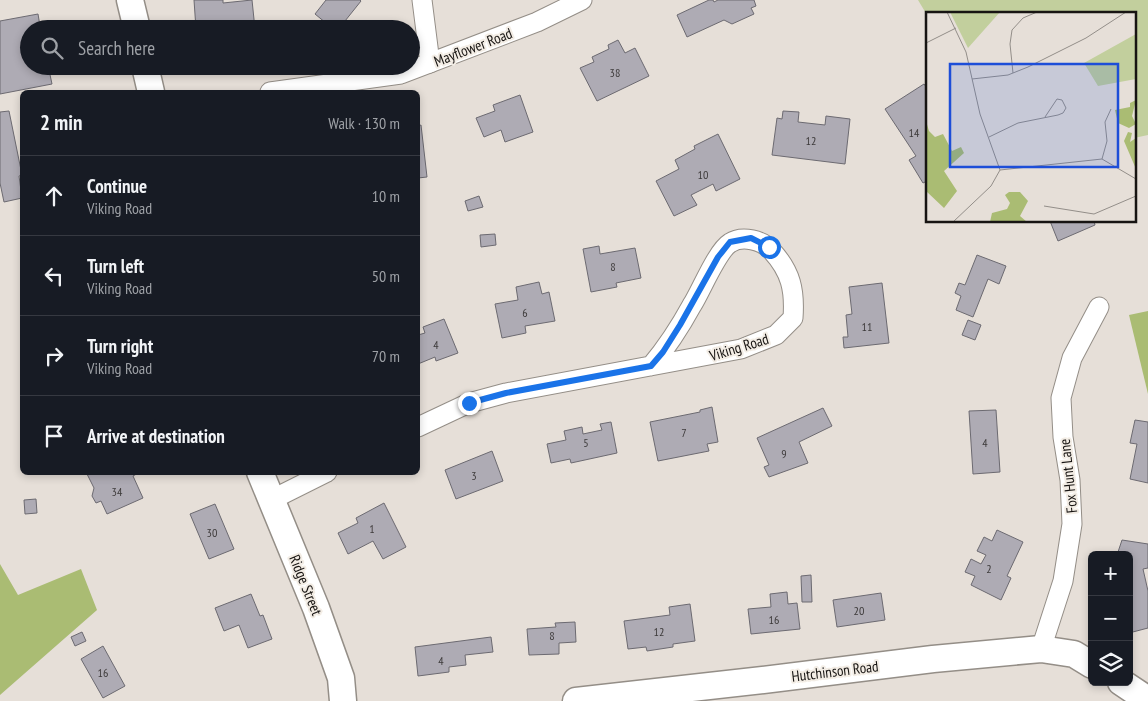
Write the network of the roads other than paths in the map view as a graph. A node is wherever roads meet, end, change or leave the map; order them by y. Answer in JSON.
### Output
{"nodes":[{"id":1,"x":130,"y":0,"type":"edge"},
{"id":2,"x":422,"y":0,"type":"edge"},
{"id":3,"x":582,"y":0,"type":"edge"},
{"id":4,"x":134,"y":20,"type":"edge"},
{"id":5,"x":430,"y":63,"type":"junction"},
{"id":6,"x":420,"y":67,"type":"edge"},
{"id":7,"x":147,"y":75,"type":"edge"},
{"id":8,"x":394,"y":75,"type":"edge"},
{"id":9,"x":151,"y":90,"type":"edge"},
{"id":10,"x":285,"y":90,"type":"edge"},
{"id":11,"x":1099,"y":307,"type":"dead end"},
{"id":12,"x":651,"y":366,"type":"junction"},
{"id":13,"x":420,"y":426,"type":"edge"},
{"id":14,"x":261,"y":475,"type":"edge"},
{"id":15,"x":321,"y":475,"type":"edge"},
{"id":16,"x":271,"y":500,"type":"junction"},
{"id":17,"x":1041,"y":649,"type":"junction"},
{"id":18,"x":1088,"y":663,"type":"edge"},
{"id":19,"x":1127,"y":686,"type":"edge"},
{"id":20,"x":1148,"y":700,"type":"edge"},
{"id":21,"x":343,"y":701,"type":"edge"},
{"id":22,"x":576,"y":701,"type":"edge"}],
"edges":[{"from":1,"to":4,"type":"street"},
{"from":2,"to":5,"type":"street"},
{"from":3,"to":5,"type":"street","name":"Mayflower Road"},
{"from":5,"to":6,"type":"street","name":"Mayflower Road"},
{"from":7,"to":9,"type":"street"},
{"from":8,"to":10,"type":"street","name":"Mayflower Road"},
{"from":11,"to":17,"type":"street","name":"Fox Hunt Lane"},
{"from":12,"to":12,"type":"street","name":"Viking Road"},
{"from":12,"to":13,"type":"street","name":"Viking Road"},
{"from":14,"to":16,"type":"street","name":"Ridge Street"},
{"from":15,"to":16,"type":"street"},
{"from":16,"to":21,"type":"street","name":"Ridge Street"},
{"from":17,"to":18,"type":"street","name":"Hutchinson Road"},
{"from":17,"to":22,"type":"street","name":"Hutchinson Road"},
{"from":19,"to":20,"type":"street"}]}
